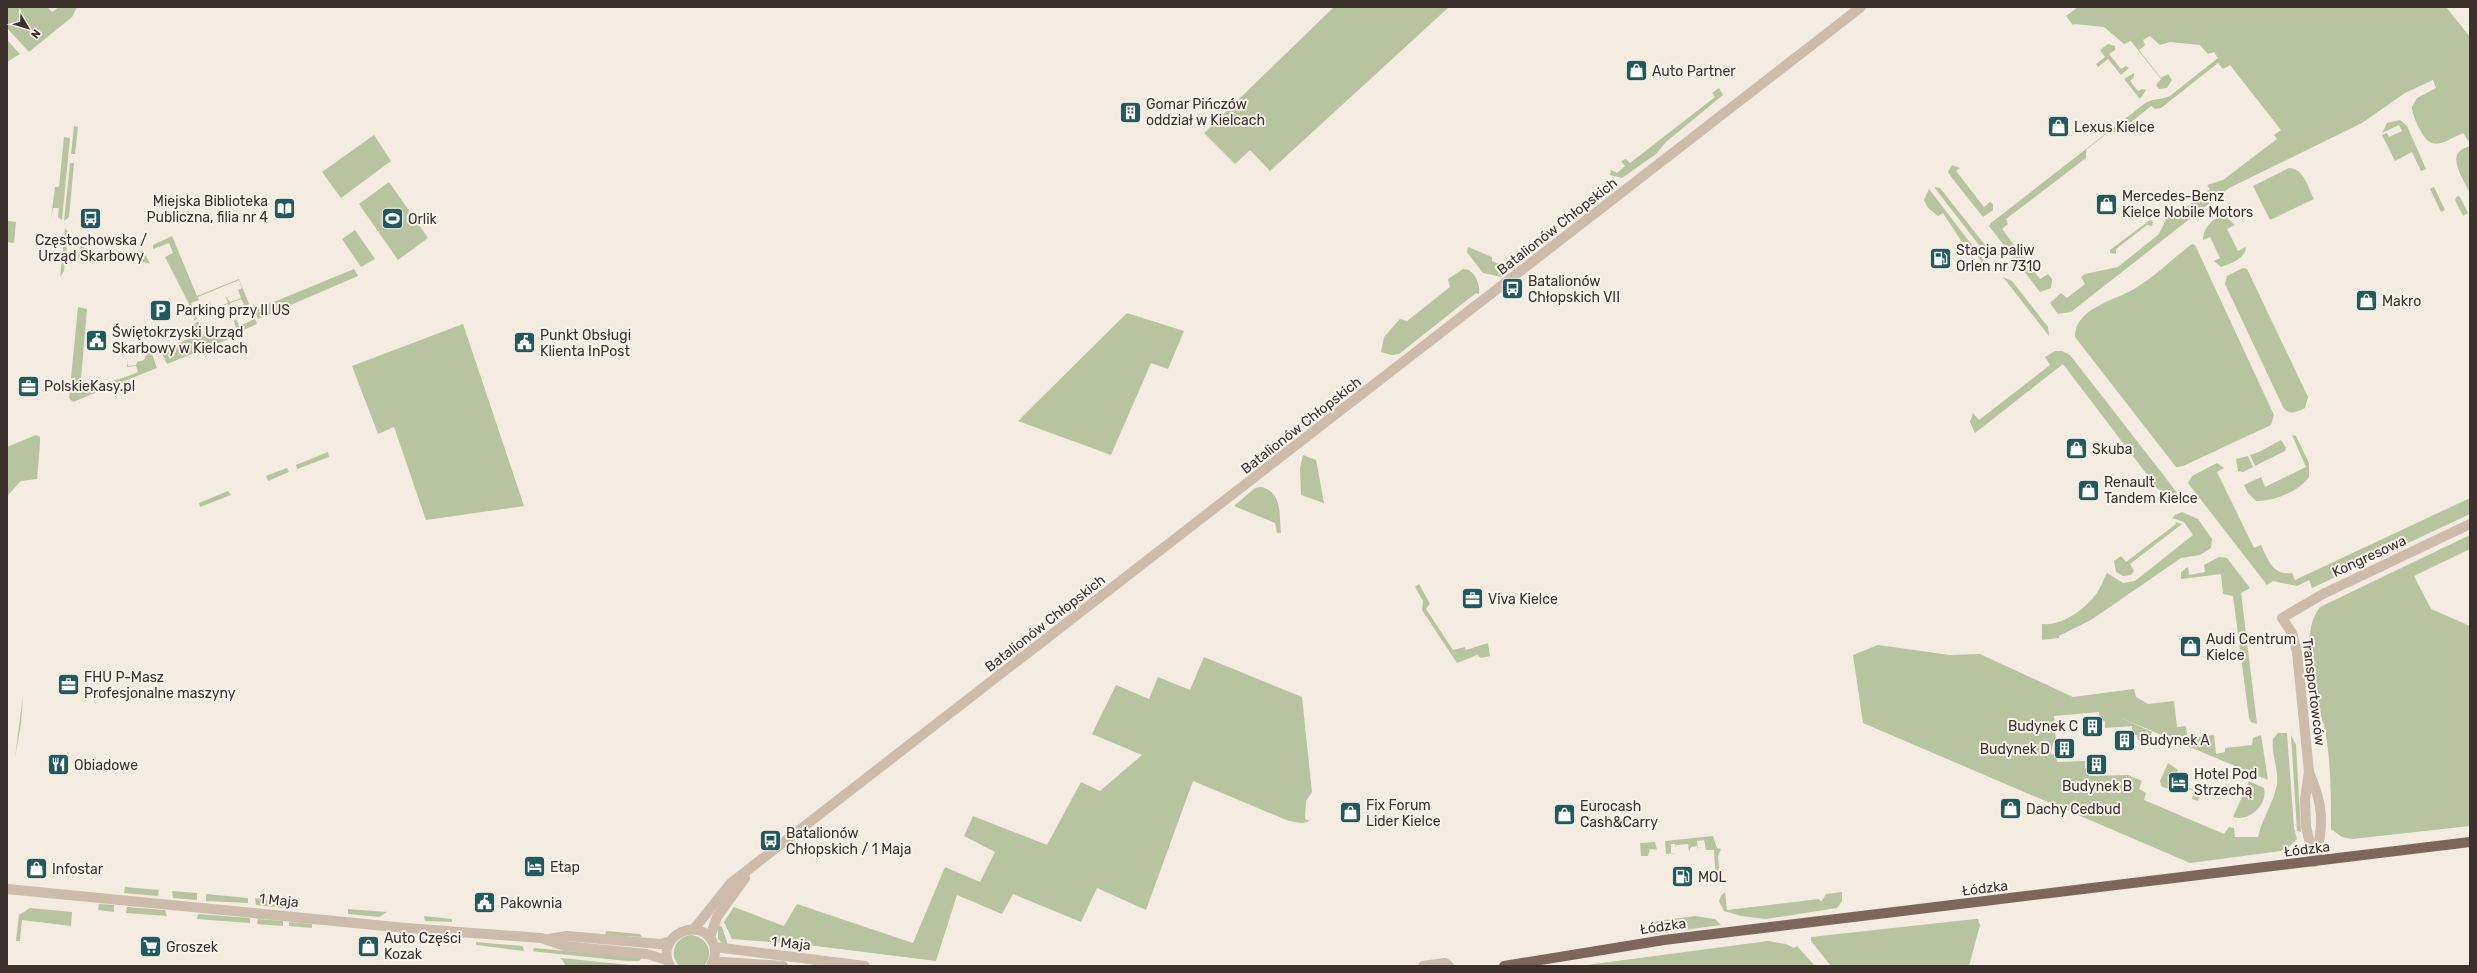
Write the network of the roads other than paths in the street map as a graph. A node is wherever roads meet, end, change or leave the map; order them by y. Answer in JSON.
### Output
{"nodes":[{"id":1,"x":1862,"y":7,"type":"edge"},
{"id":2,"x":2470,"y":524,"type":"edge"},
{"id":3,"x":2282,"y":618,"type":"joint"},
{"id":4,"x":2309,"y":772,"type":"junction"},
{"id":5,"x":2470,"y":842,"type":"edge"},
{"id":6,"x":2314,"y":862,"type":"junction"},
{"id":7,"x":756,"y":864,"type":"junction"},
{"id":8,"x":7,"y":889,"type":"edge"},
{"id":9,"x":694,"y":929,"type":"junction"},
{"id":10,"x":710,"y":937,"type":"junction"},
{"id":11,"x":548,"y":939,"type":"junction"},
{"id":12,"x":669,"y":942,"type":"junction"},
{"id":13,"x":715,"y":948,"type":"junction"},
{"id":14,"x":669,"y":963,"type":"edge"},
{"id":15,"x":712,"y":965,"type":"edge"},
{"id":16,"x":783,"y":966,"type":"edge"},
{"id":17,"x":865,"y":966,"type":"edge"},
{"id":18,"x":1423,"y":966,"type":"edge"},
{"id":19,"x":1449,"y":966,"type":"edge"},
{"id":20,"x":1504,"y":966,"type":"edge"}],
"edges":[{"from":1,"to":7,"type":"street","name":"Batalionów Chłopskich"},
{"from":2,"to":3,"type":"street","name":"Kongresowa"},
{"from":3,"to":4,"type":"street","name":"Transportowców"},
{"from":4,"to":6,"type":"street","name":"Transportowców"},
{"from":4,"to":6,"type":"street","name":"Transportowców"},
{"from":5,"to":6,"type":"main road","name":"Łódzka"},
{"from":6,"to":20,"type":"main road","name":"Łódzka"},
{"from":7,"to":9,"type":"street","name":"Batalionów Chłopskich"},
{"from":7,"to":10,"type":"street","name":"Batalionów Chłopskich"},
{"from":8,"to":11,"type":"street","name":"1 Maja"},
{"from":9,"to":10,"type":"street"},
{"from":9,"to":12,"type":"street"},
{"from":10,"to":13,"type":"street"},
{"from":11,"to":12,"type":"street","name":"1 Maja"},
{"from":11,"to":14,"type":"street","name":"1 Maja"},
{"from":12,"to":14,"type":"street"},
{"from":13,"to":15,"type":"street"},
{"from":13,"to":17,"type":"street","name":"1 Maja"},
{"from":15,"to":16,"type":"street","name":"1 Maja"},
{"from":18,"to":19,"type":"street"}]}
